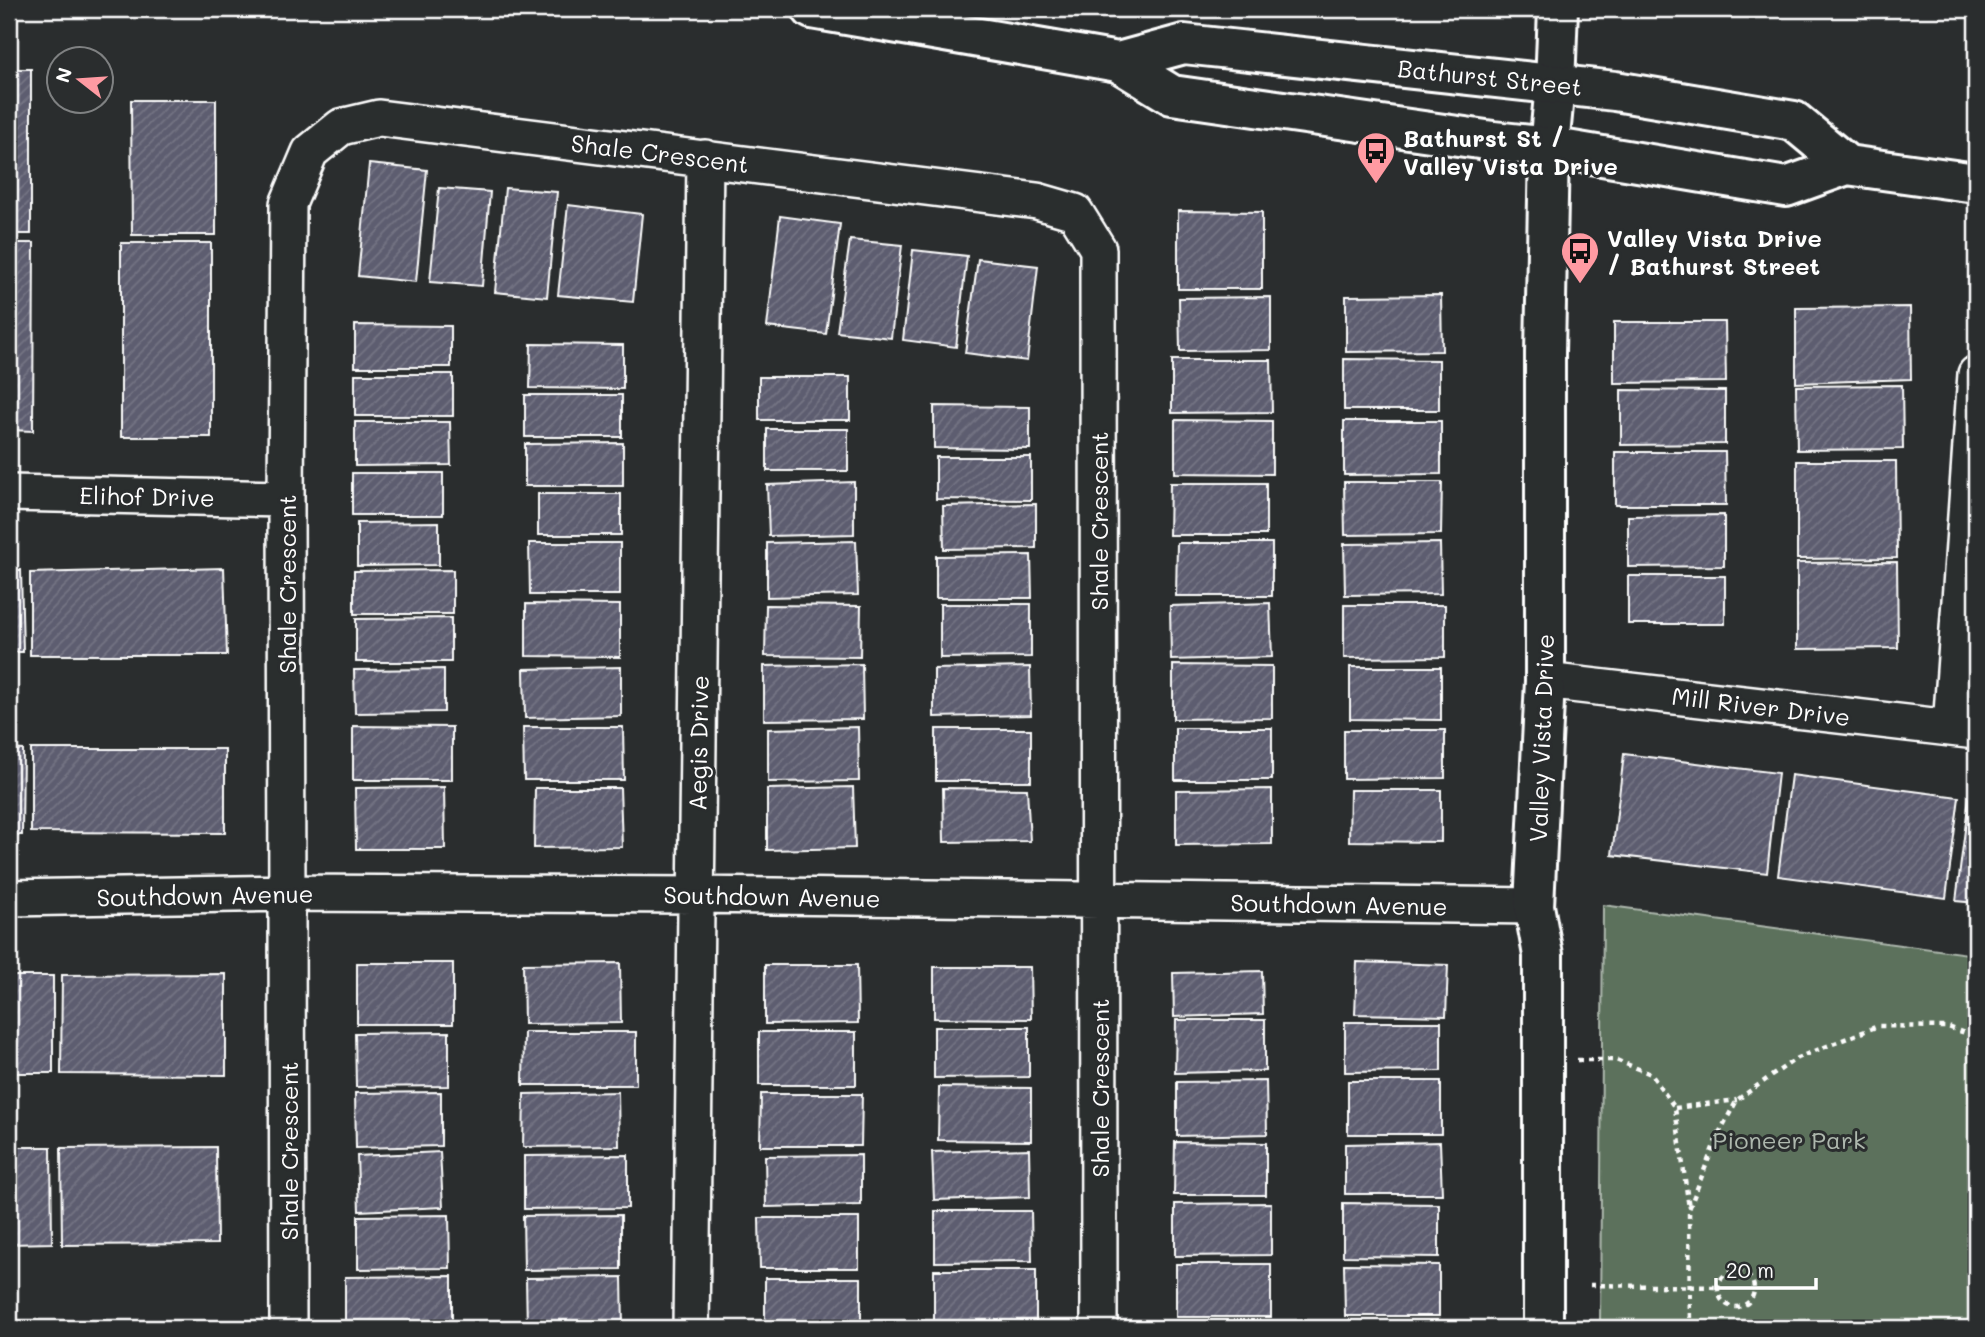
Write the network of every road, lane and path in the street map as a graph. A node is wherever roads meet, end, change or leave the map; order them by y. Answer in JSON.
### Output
{"nodes":[{"id":1,"x":812,"y":9,"type":"edge"},
{"id":2,"x":1558,"y":9,"type":"edge"},
{"id":3,"x":1118,"y":62,"type":"junction"},
{"id":4,"x":1555,"y":85,"type":"junction"},
{"id":5,"x":1549,"y":147,"type":"junction"},
{"id":6,"x":705,"y":158,"type":"junction"},
{"id":7,"x":1847,"y":165,"type":"junction"},
{"id":8,"x":1976,"y":183,"type":"edge"},
{"id":9,"x":1976,"y":374,"type":"edge"},
{"id":10,"x":9,"y":493,"type":"edge"},
{"id":11,"x":286,"y":499,"type":"junction"},
{"id":12,"x":1545,"y":681,"type":"junction"},
{"id":13,"x":1964,"y":729,"type":"edge"},
{"id":14,"x":288,"y":893,"type":"junction"},
{"id":15,"x":696,"y":895,"type":"junction"},
{"id":16,"x":9,"y":898,"type":"edge"},
{"id":17,"x":1098,"y":900,"type":"junction"},
{"id":18,"x":1534,"y":906,"type":"junction"},
{"id":19,"x":1976,"y":1037,"type":"edge"},
{"id":20,"x":1573,"y":1060,"type":"dead end"},
{"id":21,"x":1737,"y":1100,"type":"junction"},
{"id":22,"x":1675,"y":1108,"type":"junction"},
{"id":23,"x":1689,"y":1209,"type":"junction"},
{"id":24,"x":1590,"y":1285,"type":"dead end"},
{"id":25,"x":1689,"y":1287,"type":"junction"},
{"id":26,"x":1718,"y":1287,"type":"junction"},
{"id":27,"x":288,"y":1328,"type":"edge"},
{"id":28,"x":691,"y":1328,"type":"edge"},
{"id":29,"x":1099,"y":1328,"type":"edge"},
{"id":30,"x":1543,"y":1328,"type":"edge"},
{"id":31,"x":1690,"y":1328,"type":"edge"}],
"edges":[{"from":1,"to":3,"type":"main road","name":"Bathurst Street"},
{"from":2,"to":4,"type":"main road","name":"Valley Vista Drive"},
{"from":3,"to":4,"type":"main road","name":"Bathurst Street"},
{"from":3,"to":5,"type":"main road","name":"Bathurst Street"},
{"from":4,"to":5,"type":"main road","name":"Valley Vista Drive"},
{"from":4,"to":7,"type":"main road","name":"Bathurst Street"},
{"from":5,"to":7,"type":"main road","name":"Bathurst Street"},
{"from":5,"to":12,"type":"main road","name":"Valley Vista Drive"},
{"from":6,"to":11,"type":"street","name":"Shale Crescent"},
{"from":6,"to":15,"type":"street","name":"Aegis Drive"},
{"from":6,"to":17,"type":"street","name":"Shale Crescent"},
{"from":7,"to":8,"type":"main road","name":"Bathurst Street"},
{"from":9,"to":13,"type":"street"},
{"from":10,"to":11,"type":"street","name":"Elihof Drive"},
{"from":11,"to":14,"type":"street","name":"Shale Crescent"},
{"from":12,"to":13,"type":"street","name":"Mill River Drive"},
{"from":12,"to":18,"type":"main road","name":"Valley Vista Drive"},
{"from":14,"to":15,"type":"street","name":"Southdown Avenue"},
{"from":14,"to":16,"type":"street","name":"Southdown Avenue"},
{"from":14,"to":27,"type":"street","name":"Shale Crescent"},
{"from":15,"to":17,"type":"street","name":"Southdown Avenue"},
{"from":15,"to":28,"type":"street","name":"Aegis Drive"},
{"from":17,"to":18,"type":"street","name":"Southdown Avenue"},
{"from":17,"to":29,"type":"street","name":"Shale Crescent"},
{"from":18,"to":30,"type":"main road","name":"Valley Vista Drive"},
{"from":19,"to":21,"type":"path"},
{"from":20,"to":22,"type":"path"},
{"from":21,"to":22,"type":"path"},
{"from":21,"to":23,"type":"path"},
{"from":22,"to":23,"type":"path"},
{"from":23,"to":25,"type":"path"},
{"from":24,"to":25,"type":"path"},
{"from":25,"to":26,"type":"path"},
{"from":25,"to":31,"type":"path"},
{"from":26,"to":26,"type":"path"}]}
